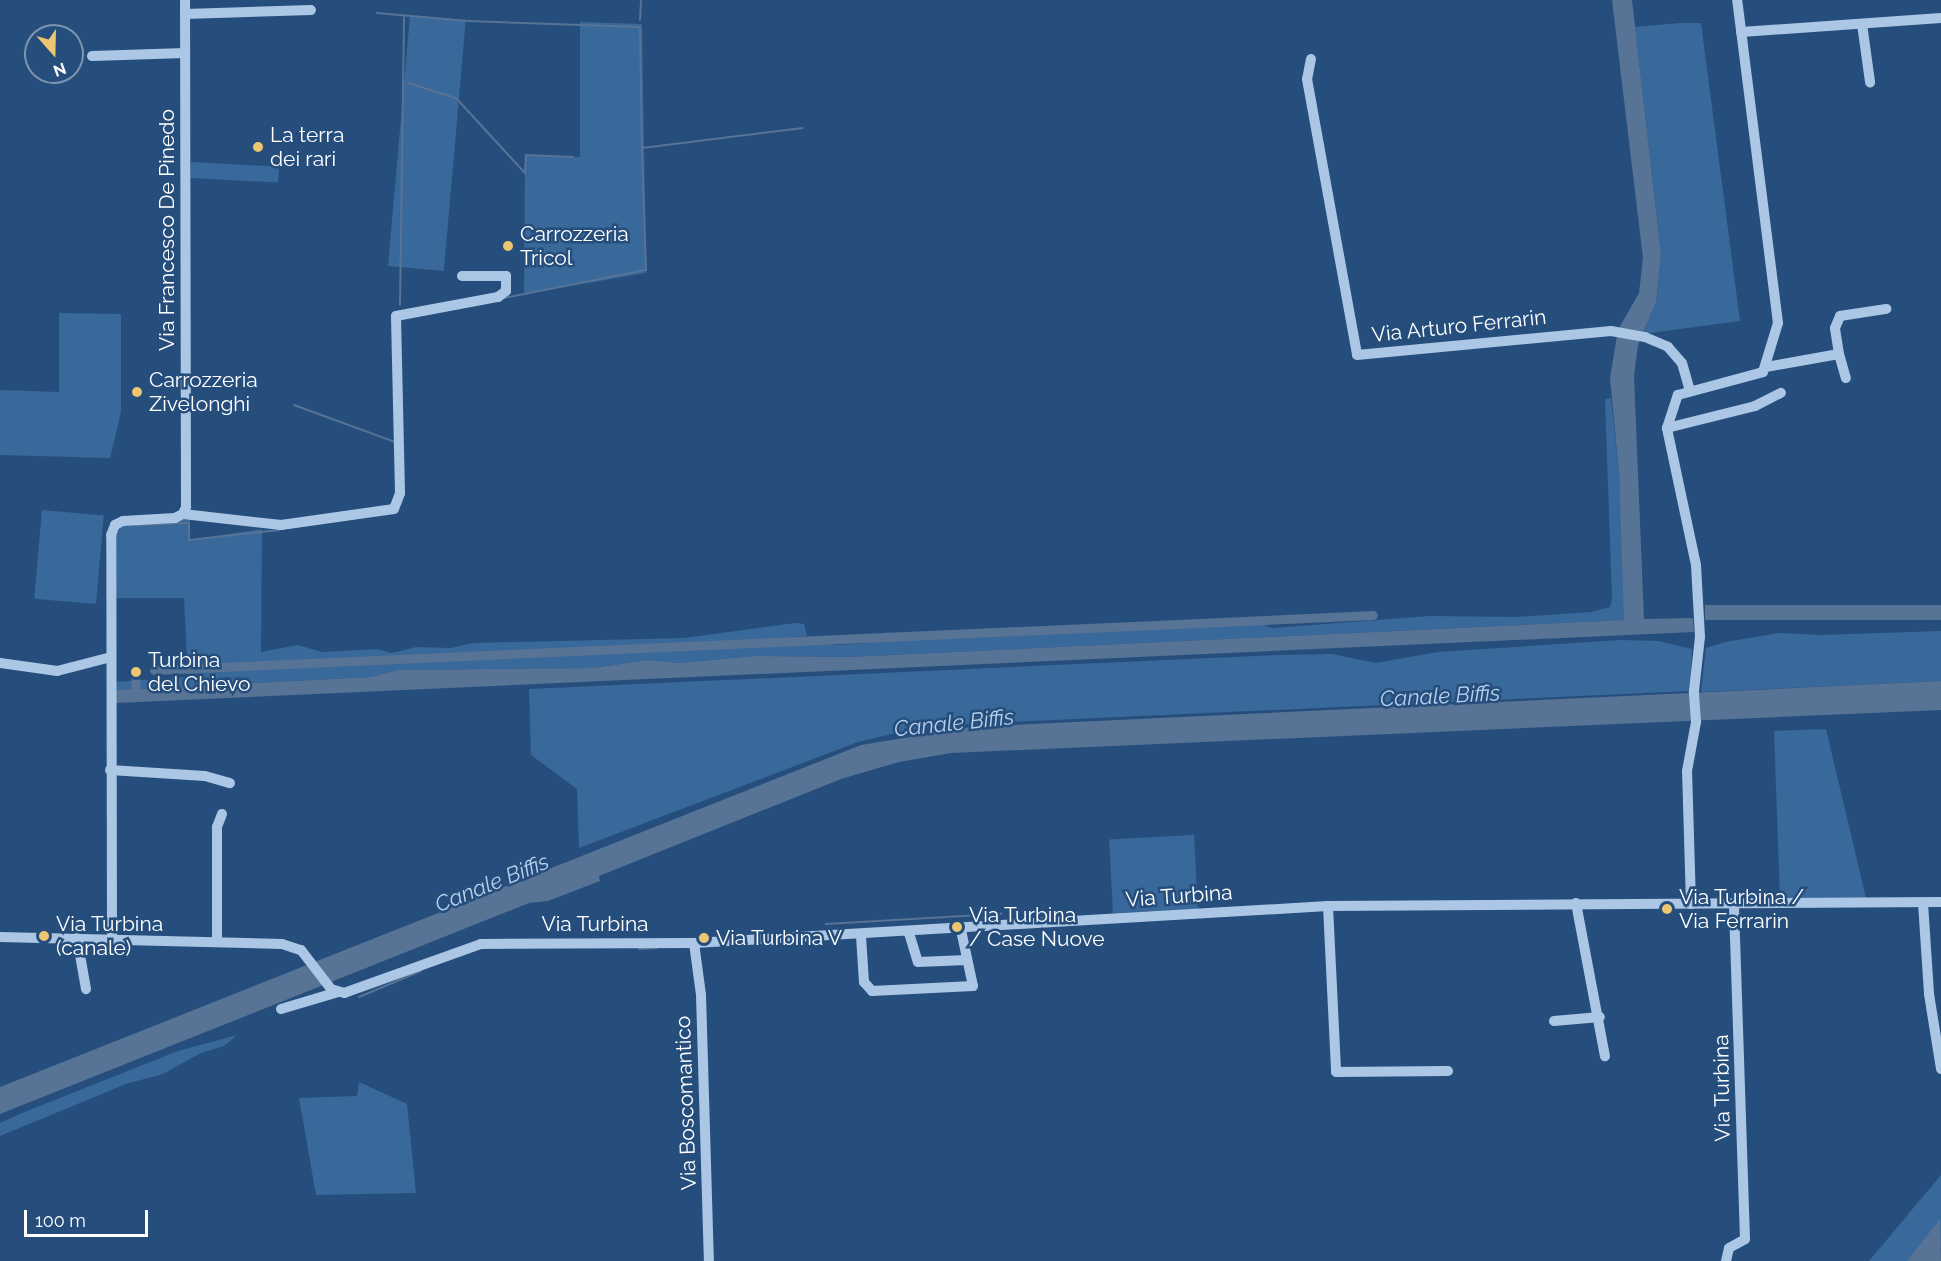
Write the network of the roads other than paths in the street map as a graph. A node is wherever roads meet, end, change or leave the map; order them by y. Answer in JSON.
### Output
{"nodes":[{"id":1,"x":185,"y":0,"type":"edge"},
{"id":2,"x":1737,"y":0,"type":"edge"},
{"id":3,"x":311,"y":10,"type":"dead end"},
{"id":4,"x":185,"y":14,"type":"junction"},
{"id":5,"x":1941,"y":18,"type":"edge"},
{"id":6,"x":1862,"y":24,"type":"junction"},
{"id":7,"x":1741,"y":32,"type":"junction"},
{"id":8,"x":184,"y":53,"type":"junction"},
{"id":9,"x":92,"y":56,"type":"dead end"},
{"id":10,"x":1311,"y":58,"type":"dead end"},
{"id":11,"x":1870,"y":82,"type":"dead end"},
{"id":12,"x":462,"y":276,"type":"dead end"},
{"id":13,"x":1886,"y":309,"type":"dead end"},
{"id":14,"x":1839,"y":354,"type":"junction"},
{"id":15,"x":1766,"y":367,"type":"junction"},
{"id":16,"x":1846,"y":378,"type":"dead end"},
{"id":17,"x":1690,"y":391,"type":"junction"},
{"id":18,"x":1781,"y":393,"type":"dead end"},
{"id":19,"x":1667,"y":428,"type":"junction"},
{"id":20,"x":183,"y":514,"type":"junction"},
{"id":21,"x":111,"y":657,"type":"junction"},
{"id":22,"x":0,"y":663,"type":"edge"},
{"id":23,"x":111,"y":770,"type":"junction"},
{"id":24,"x":230,"y":783,"type":"dead end"},
{"id":25,"x":222,"y":814,"type":"dead end"},
{"id":26,"x":1941,"y":902,"type":"edge"},
{"id":27,"x":1576,"y":903,"type":"junction"},
{"id":28,"x":1923,"y":903,"type":"junction"},
{"id":29,"x":1691,"y":904,"type":"junction"},
{"id":30,"x":1734,"y":904,"type":"junction"},
{"id":31,"x":1328,"y":906,"type":"junction"},
{"id":32,"x":961,"y":930,"type":"junction"},
{"id":33,"x":909,"y":933,"type":"junction"},
{"id":34,"x":861,"y":936,"type":"junction"},
{"id":35,"x":0,"y":937,"type":"edge"},
{"id":36,"x":77,"y":938,"type":"junction"},
{"id":37,"x":112,"y":939,"type":"junction"},
{"id":38,"x":217,"y":940,"type":"junction"},
{"id":39,"x":694,"y":943,"type":"junction"},
{"id":40,"x":968,"y":960,"type":"junction"},
{"id":41,"x":86,"y":989,"type":"dead end"},
{"id":42,"x":335,"y":990,"type":"junction"},
{"id":43,"x":281,"y":1009,"type":"dead end"},
{"id":44,"x":1600,"y":1017,"type":"junction"},
{"id":45,"x":1554,"y":1021,"type":"dead end"},
{"id":46,"x":1605,"y":1056,"type":"dead end"},
{"id":47,"x":1941,"y":1070,"type":"edge"},
{"id":48,"x":1448,"y":1071,"type":"dead end"},
{"id":49,"x":709,"y":1261,"type":"edge"},
{"id":50,"x":1726,"y":1261,"type":"edge"}],
"edges":[{"from":1,"to":4,"type":"street","name":"Via Francesco De Pinedo"},
{"from":2,"to":7,"type":"street"},
{"from":3,"to":4,"type":"street"},
{"from":4,"to":8,"type":"street","name":"Via Francesco De Pinedo"},
{"from":5,"to":6,"type":"street"},
{"from":6,"to":7,"type":"street"},
{"from":6,"to":11,"type":"street"},
{"from":7,"to":15,"type":"street"},
{"from":8,"to":9,"type":"street"},
{"from":8,"to":20,"type":"street","name":"Via Francesco De Pinedo"},
{"from":10,"to":17,"type":"street","name":"Via Arturo Ferrarin"},
{"from":12,"to":20,"type":"street"},
{"from":13,"to":14,"type":"street"},
{"from":14,"to":15,"type":"street"},
{"from":14,"to":16,"type":"street"},
{"from":15,"to":17,"type":"street"},
{"from":17,"to":19,"type":"street"},
{"from":18,"to":19,"type":"street"},
{"from":19,"to":29,"type":"street"},
{"from":20,"to":21,"type":"street"},
{"from":21,"to":22,"type":"street"},
{"from":21,"to":23,"type":"street"},
{"from":23,"to":24,"type":"street"},
{"from":23,"to":37,"type":"street"},
{"from":25,"to":38,"type":"street"},
{"from":26,"to":28,"type":"street","name":"Via Turbina"},
{"from":27,"to":29,"type":"street","name":"Via Turbina"},
{"from":27,"to":31,"type":"street","name":"Via Turbina"},
{"from":27,"to":44,"type":"street"},
{"from":28,"to":30,"type":"street","name":"Via Turbina"},
{"from":28,"to":47,"type":"street"},
{"from":29,"to":30,"type":"street","name":"Via Turbina"},
{"from":30,"to":50,"type":"street","name":"Via Turbina"},
{"from":31,"to":32,"type":"street","name":"Via Turbina"},
{"from":31,"to":48,"type":"street"},
{"from":32,"to":33,"type":"street","name":"Via Turbina"},
{"from":32,"to":40,"type":"street"},
{"from":33,"to":34,"type":"street","name":"Via Turbina"},
{"from":33,"to":40,"type":"street"},
{"from":34,"to":39,"type":"street","name":"Via Turbina"},
{"from":34,"to":40,"type":"street"},
{"from":35,"to":36,"type":"street"},
{"from":36,"to":37,"type":"street"},
{"from":36,"to":41,"type":"street"},
{"from":37,"to":38,"type":"street"},
{"from":38,"to":42,"type":"street"},
{"from":39,"to":42,"type":"street","name":"Via Turbina"},
{"from":39,"to":49,"type":"street","name":"Via Boscomantico"},
{"from":42,"to":43,"type":"street","name":"Via Turbina"},
{"from":44,"to":45,"type":"street"},
{"from":44,"to":46,"type":"street"}]}
